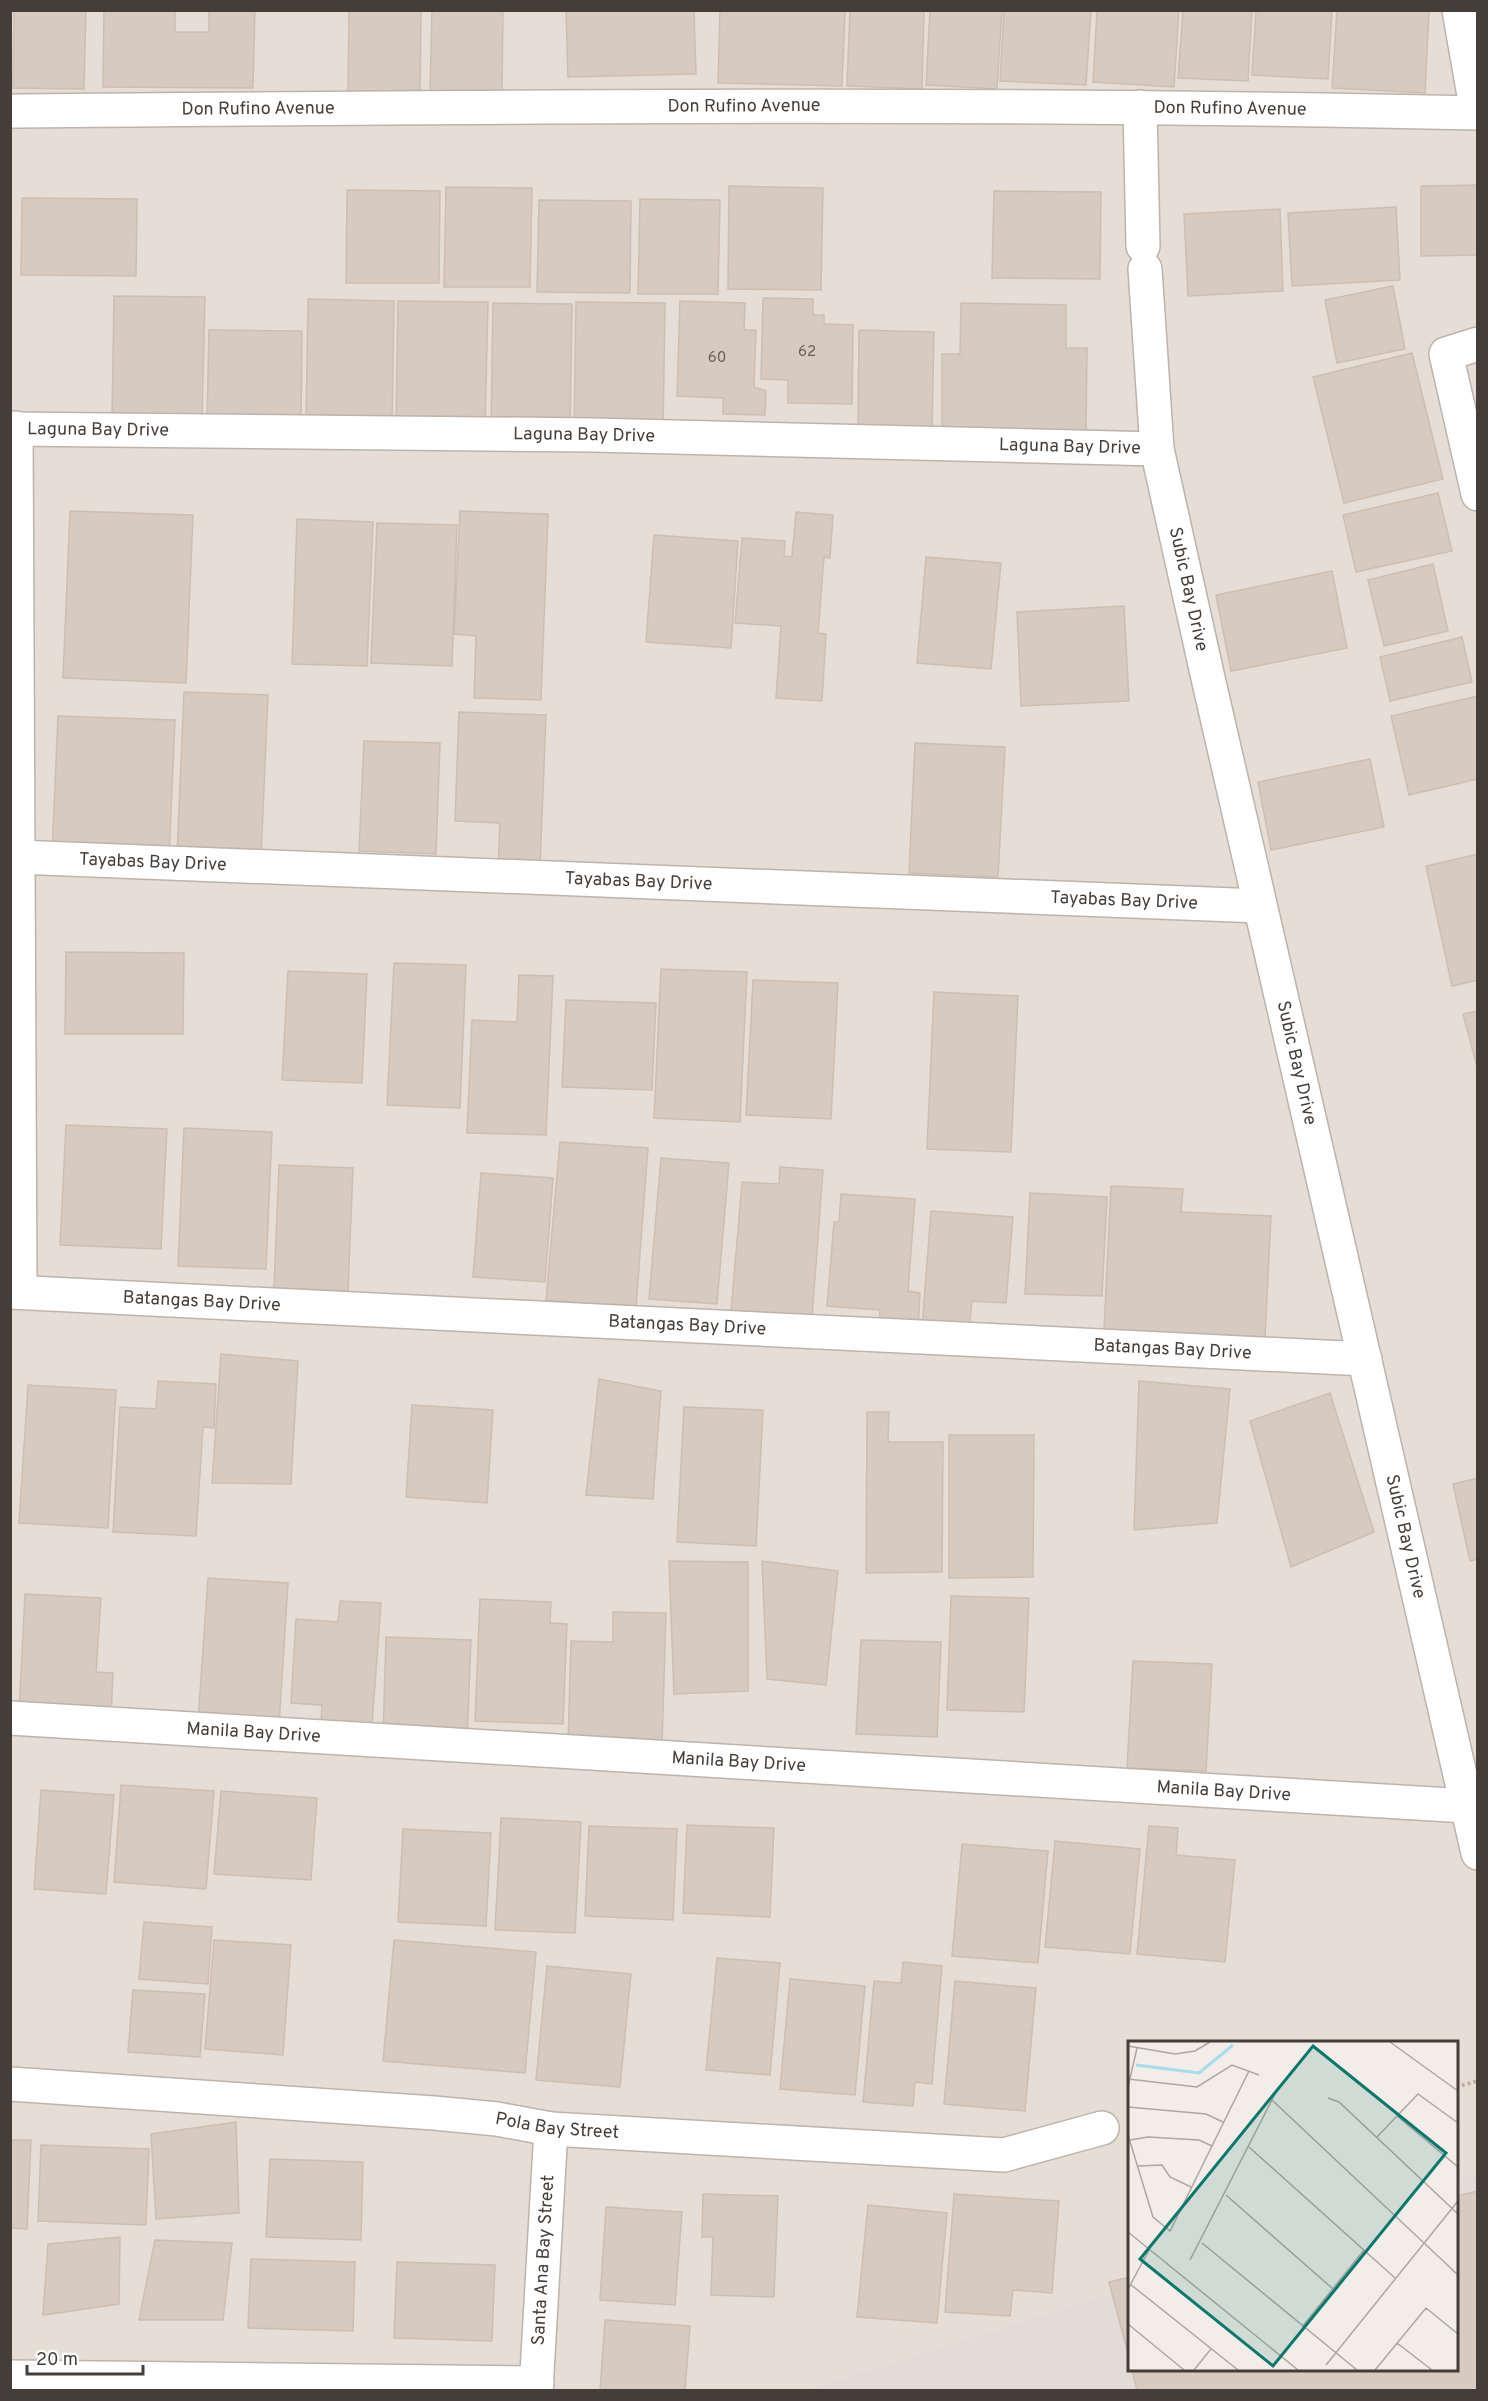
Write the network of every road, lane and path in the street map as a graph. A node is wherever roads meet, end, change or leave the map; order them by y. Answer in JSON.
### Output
{"nodes":[{"id":1,"x":1459,"y":10,"type":"edge"},
{"id":2,"x":1140,"y":107,"type":"junction"},
{"id":3,"x":10,"y":111,"type":"edge"},
{"id":4,"x":1477,"y":113,"type":"edge"},
{"id":5,"x":1478,"y":344,"type":"edge"},
{"id":6,"x":13,"y":428,"type":"edge"},
{"id":7,"x":1157,"y":448,"type":"junction"},
{"id":8,"x":1478,"y":494,"type":"edge"},
{"id":9,"x":17,"y":857,"type":"junction"},
{"id":10,"x":1260,"y":906,"type":"junction"},
{"id":11,"x":15,"y":1292,"type":"edge"},
{"id":12,"x":1365,"y":1359,"type":"junction"},
{"id":13,"x":10,"y":1718,"type":"edge"},
{"id":14,"x":1467,"y":1806,"type":"junction"},
{"id":15,"x":1478,"y":1853,"type":"edge"},
{"id":16,"x":1478,"y":2082,"type":"edge"},
{"id":17,"x":10,"y":2084,"type":"edge"},
{"id":18,"x":1458,"y":2087,"type":"edge"},
{"id":19,"x":1102,"y":2128,"type":"dead end"},
{"id":20,"x":551,"y":2129,"type":"junction"},
{"id":21,"x":10,"y":2377,"type":"edge"},
{"id":22,"x":536,"y":2387,"type":"edge"}],
"edges":[{"from":1,"to":4,"type":"street"},
{"from":2,"to":3,"type":"street","name":"Don Rufino Avenue"},
{"from":2,"to":4,"type":"street","name":"Don Rufino Avenue"},
{"from":2,"to":7,"type":"street","name":"Subic Bay Drive"},
{"from":5,"to":8,"type":"street"},
{"from":6,"to":7,"type":"street","name":"Laguna Bay Drive"},
{"from":6,"to":9,"type":"street"},
{"from":7,"to":10,"type":"street","name":"Subic Bay Drive"},
{"from":9,"to":10,"type":"street","name":"Tayabas Bay Drive"},
{"from":9,"to":11,"type":"street"},
{"from":10,"to":12,"type":"street","name":"Subic Bay Drive"},
{"from":11,"to":12,"type":"street","name":"Batangas Bay Drive"},
{"from":12,"to":14,"type":"street","name":"Subic Bay Drive"},
{"from":13,"to":14,"type":"street","name":"Manila Bay Drive"},
{"from":14,"to":15,"type":"street","name":"Subic Bay Drive"},
{"from":16,"to":18,"type":"path"},
{"from":17,"to":20,"type":"street","name":"Pola Bay Street"},
{"from":19,"to":20,"type":"street","name":"Pola Bay Street"},
{"from":20,"to":22,"type":"street","name":"Santa Ana Bay Street"},
{"from":21,"to":22,"type":"street"}]}
